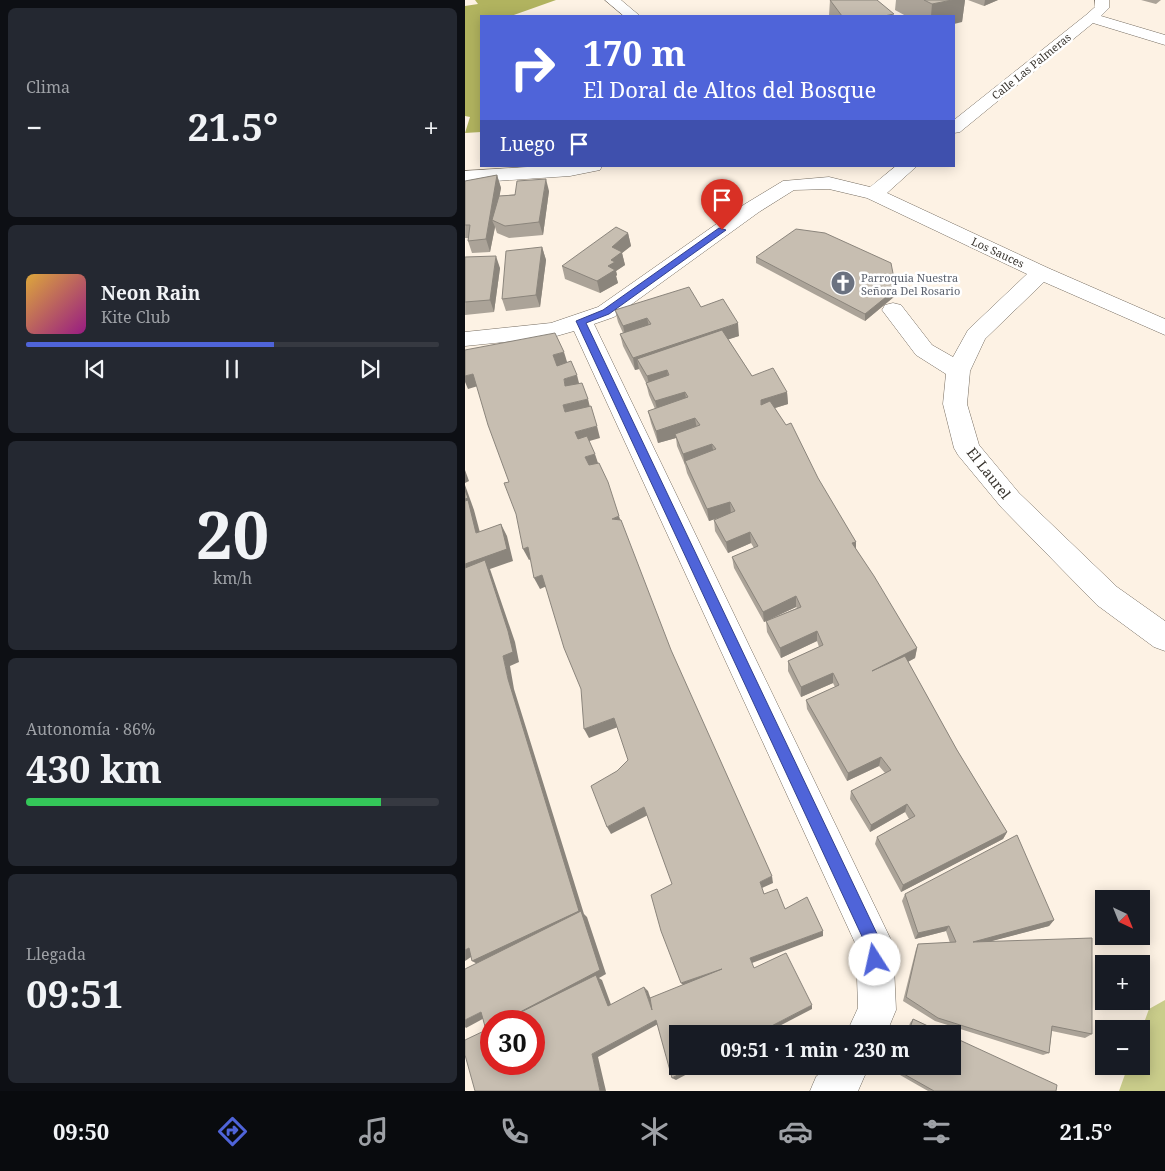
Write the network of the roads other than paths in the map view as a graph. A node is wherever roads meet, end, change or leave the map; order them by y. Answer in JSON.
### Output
{"nodes":[{"id":1,"x":612,"y":0,"type":"edge"},
{"id":2,"x":1102,"y":0,"type":"edge"},
{"id":3,"x":632,"y":15,"type":"edge"},
{"id":4,"x":1091,"y":18,"type":"junction"},
{"id":5,"x":1165,"y":40,"type":"edge"},
{"id":6,"x":955,"y":127,"type":"edge"},
{"id":7,"x":587,"y":167,"type":"edge"},
{"id":8,"x":907,"y":167,"type":"edge"},
{"id":9,"x":465,"y":177,"type":"edge"},
{"id":10,"x":874,"y":194,"type":"junction"},
{"id":11,"x":1041,"y":273,"type":"junction"},
{"id":12,"x":893,"y":310,"type":"dead end"},
{"id":13,"x":581,"y":321,"type":"junction"},
{"id":14,"x":1165,"y":328,"type":"edge"},
{"id":15,"x":465,"y":339,"type":"edge"},
{"id":16,"x":957,"y":370,"type":"junction"},
{"id":17,"x":1165,"y":638,"type":"edge"},
{"id":18,"x":870,"y":1025,"type":"edge"},
{"id":19,"x":844,"y":1075,"type":"edge"},
{"id":20,"x":830,"y":1091,"type":"edge"}],
"edges":[{"from":1,"to":3,"type":"street"},
{"from":2,"to":4,"type":"street","name":"Calle Las Palmeras"},
{"from":4,"to":5,"type":"street"},
{"from":4,"to":6,"type":"street","name":"Calle Las Palmeras"},
{"from":7,"to":9,"type":"street"},
{"from":8,"to":10,"type":"street"},
{"from":10,"to":11,"type":"street","name":"Los Sauces"},
{"from":10,"to":13,"type":"street","name":"Los Sauces"},
{"from":11,"to":14,"type":"street","name":"Los Sauces"},
{"from":11,"to":16,"type":"street","name":"El Laurel"},
{"from":12,"to":16,"type":"street"},
{"from":13,"to":15,"type":"street","name":"Los Sauces"},
{"from":13,"to":18,"type":"street"},
{"from":16,"to":17,"type":"street","name":"El Laurel"},
{"from":19,"to":20,"type":"street"}]}
